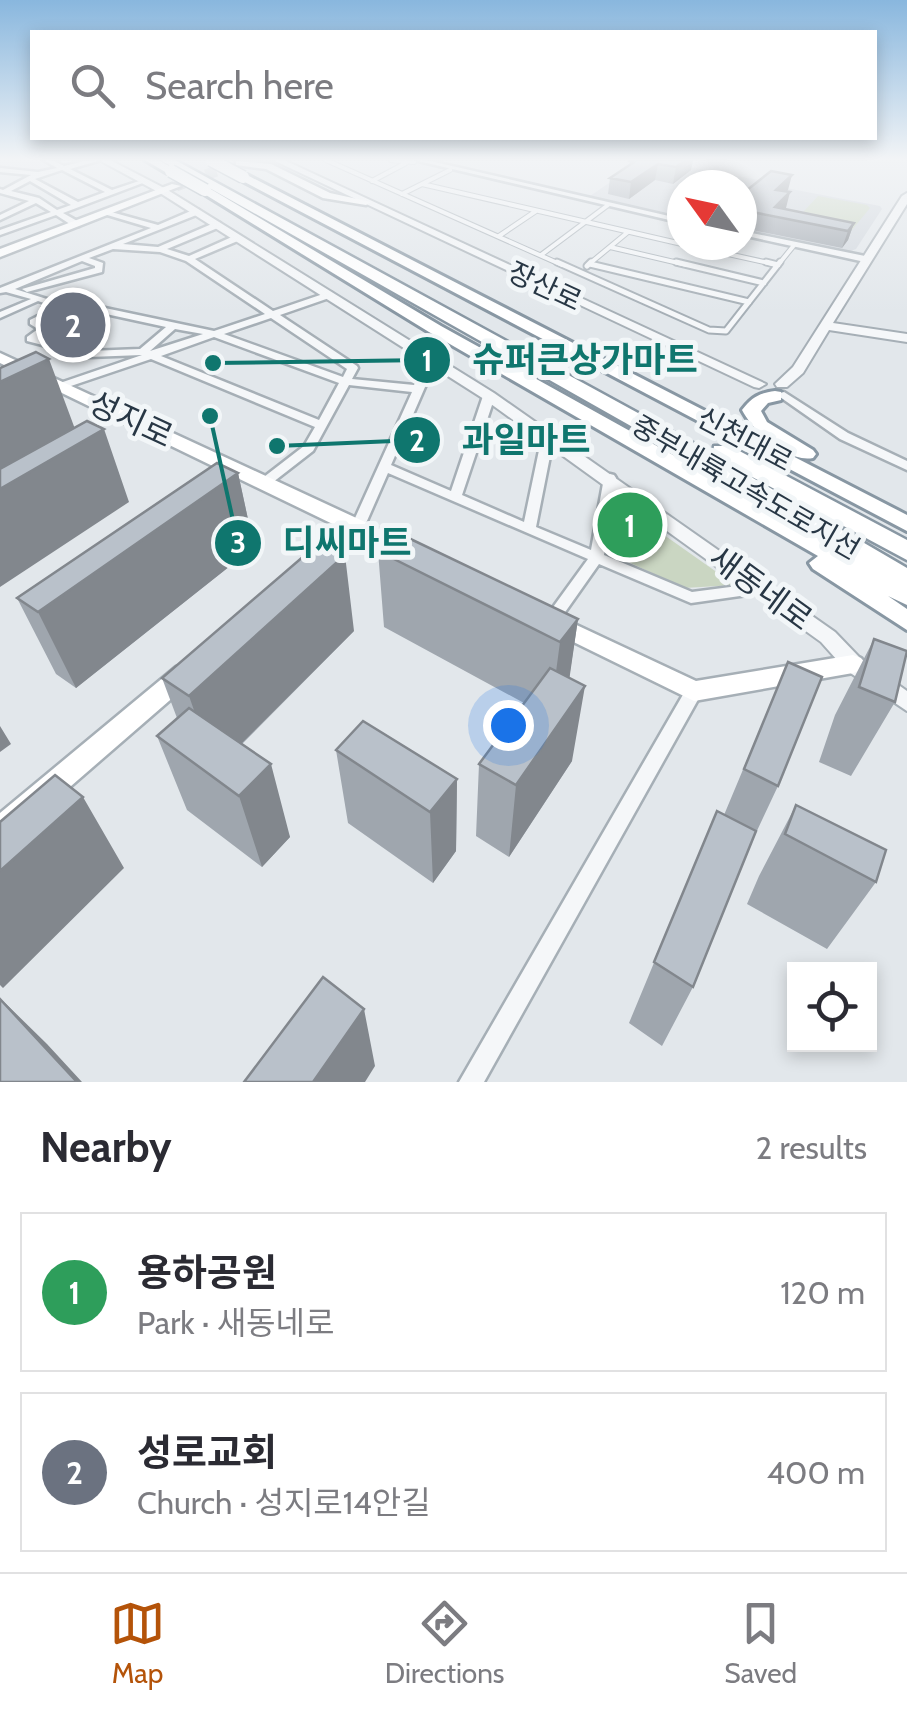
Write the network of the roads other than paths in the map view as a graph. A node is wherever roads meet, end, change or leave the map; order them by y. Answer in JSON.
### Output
{"nodes":[{"id":1,"x":52,"y":210,"type":"edge"},
{"id":2,"x":63,"y":210,"type":"edge"},
{"id":3,"x":111,"y":210,"type":"edge"},
{"id":4,"x":238,"y":210,"type":"edge"},
{"id":5,"x":258,"y":210,"type":"edge"},
{"id":6,"x":262,"y":210,"type":"edge"},
{"id":7,"x":325,"y":210,"type":"edge"},
{"id":8,"x":384,"y":210,"type":"edge"},
{"id":9,"x":440,"y":210,"type":"edge"},
{"id":10,"x":600,"y":210,"type":"edge"},
{"id":11,"x":635,"y":210,"type":"edge"},
{"id":12,"x":897,"y":210,"type":"edge"},
{"id":13,"x":536,"y":211,"type":"joint"},
{"id":14,"x":107,"y":212,"type":"junction"},
{"id":15,"x":196,"y":212,"type":"joint"},
{"id":16,"x":56,"y":213,"type":"junction"},
{"id":17,"x":667,"y":217,"type":"edge"},
{"id":18,"x":584,"y":222,"type":"junction"},
{"id":19,"x":76,"y":224,"type":"junction"},
{"id":20,"x":217,"y":225,"type":"junction"},
{"id":21,"x":157,"y":227,"type":"junction"},
{"id":22,"x":628,"y":232,"type":"junction"},
{"id":23,"x":0,"y":233,"type":"edge"},
{"id":24,"x":499,"y":236,"type":"junction"},
{"id":25,"x":757,"y":236,"type":"edge"},
{"id":26,"x":237,"y":238,"type":"junction"},
{"id":27,"x":667,"y":240,"type":"edge"},
{"id":28,"x":795,"y":244,"type":"junction"},
{"id":29,"x":112,"y":246,"type":"junction"},
{"id":30,"x":610,"y":247,"type":"junction"},
{"id":31,"x":161,"y":250,"type":"junction"},
{"id":32,"x":0,"y":253,"type":"edge"},
{"id":33,"x":541,"y":255,"type":"junction"},
{"id":34,"x":81,"y":258,"type":"junction"},
{"id":35,"x":189,"y":258,"type":"junction"},
{"id":36,"x":865,"y":259,"type":"junction"},
{"id":37,"x":756,"y":260,"type":"edge"},
{"id":38,"x":590,"y":264,"type":"junction"},
{"id":39,"x":778,"y":265,"type":"junction"},
{"id":40,"x":580,"y":272,"type":"junction"},
{"id":41,"x":764,"y":283,"type":"junction"},
{"id":42,"x":7,"y":292,"type":"edge"},
{"id":43,"x":329,"y":295,"type":"junction"},
{"id":44,"x":34,"y":301,"type":"junction"},
{"id":45,"x":748,"y":302,"type":"junction"},
{"id":46,"x":62,"y":306,"type":"junction"},
{"id":47,"x":276,"y":313,"type":"junction"},
{"id":48,"x":0,"y":316,"type":"edge"},
{"id":49,"x":175,"y":324,"type":"junction"},
{"id":50,"x":825,"y":326,"type":"junction"},
{"id":51,"x":216,"y":334,"type":"junction"},
{"id":52,"x":907,"y":338,"type":"edge"},
{"id":53,"x":146,"y":354,"type":"junction"},
{"id":54,"x":0,"y":357,"type":"edge"},
{"id":55,"x":436,"y":362,"type":"junction"},
{"id":56,"x":347,"y":382,"type":"junction"},
{"id":57,"x":418,"y":389,"type":"junction"},
{"id":58,"x":54,"y":390,"type":"junction"},
{"id":59,"x":775,"y":390,"type":"junction"},
{"id":60,"x":489,"y":396,"type":"junction"},
{"id":61,"x":320,"y":425,"type":"junction"},
{"id":62,"x":548,"y":436,"type":"junction"},
{"id":63,"x":907,"y":466,"type":"edge"},
{"id":64,"x":384,"y":467,"type":"junction"},
{"id":65,"x":610,"y":478,"type":"junction"},
{"id":66,"x":264,"y":482,"type":"junction"},
{"id":67,"x":455,"y":497,"type":"junction"},
{"id":68,"x":742,"y":505,"type":"junction"},
{"id":69,"x":907,"y":507,"type":"edge"},
{"id":70,"x":907,"y":524,"type":"edge"},
{"id":71,"x":358,"y":527,"type":"junction"},
{"id":72,"x":528,"y":529,"type":"junction"},
{"id":73,"x":907,"y":551,"type":"edge"},
{"id":74,"x":596,"y":558,"type":"junction"},
{"id":75,"x":428,"y":562,"type":"edge"},
{"id":76,"x":298,"y":578,"type":"edge"},
{"id":77,"x":907,"y":580,"type":"edge"},
{"id":78,"x":761,"y":588,"type":"junction"},
{"id":79,"x":907,"y":596,"type":"edge"},
{"id":80,"x":542,"y":617,"type":"joint"},
{"id":81,"x":907,"y":621,"type":"edge"},
{"id":82,"x":209,"y":653,"type":"edge"},
{"id":83,"x":853,"y":664,"type":"junction"},
{"id":84,"x":694,"y":690,"type":"junction"},
{"id":85,"x":907,"y":702,"type":"edge"},
{"id":86,"x":0,"y":830,"type":"edge"},
{"id":87,"x":470,"y":1082,"type":"edge"}],
"edges":[{"from":1,"to":16,"type":"street"},
{"from":2,"to":16,"type":"street"},
{"from":3,"to":14,"type":"main road"},
{"from":4,"to":68,"type":"highway","name":"신천대로","bridge":true},
{"from":5,"to":77,"type":"highway","name":"중부내륙고속도로지선"},
{"from":6,"to":73,"type":"highway","name":"중부내륙고속도로지선"},
{"from":7,"to":70,"type":"highway","name":"신천대로"},
{"from":8,"to":59,"type":"street","name":"장산로"},
{"from":9,"to":24,"type":"lane"},
{"from":10,"to":18,"type":"lane"},
{"from":11,"to":17,"type":"street"},
{"from":12,"to":36,"type":"street"},
{"from":13,"to":18,"type":"lane"},
{"from":13,"to":24,"type":"lane"},
{"from":14,"to":19,"type":"main road"},
{"from":14,"to":21,"type":"street"},
{"from":15,"to":20,"type":"street","name":"새동네로"},
{"from":15,"to":21,"type":"street"},
{"from":16,"to":19,"type":"street"},
{"from":16,"to":23,"type":"street"},
{"from":18,"to":22,"type":"lane"},
{"from":18,"to":33,"type":"lane"},
{"from":19,"to":32,"type":"main road"},
{"from":20,"to":26,"type":"street","name":"새동네로"},
{"from":20,"to":31,"type":"street"},
{"from":21,"to":29,"type":"street"},
{"from":22,"to":27,"type":"lane"},
{"from":22,"to":30,"type":"lane"},
{"from":24,"to":33,"type":"lane"},
{"from":25,"to":28,"type":"street"},
{"from":26,"to":35,"type":"street"},
{"from":26,"to":43,"type":"street","name":"새동네로"},
{"from":28,"to":36,"type":"street"},
{"from":28,"to":39,"type":"lane"},
{"from":29,"to":31,"type":"street"},
{"from":29,"to":34,"type":"street"},
{"from":30,"to":38,"type":"lane"},
{"from":30,"to":41,"type":"lane"},
{"from":31,"to":35,"type":"street"},
{"from":33,"to":40,"type":"lane"},
{"from":34,"to":42,"type":"street"},
{"from":34,"to":42,"type":"street"},
{"from":35,"to":47,"type":"street"},
{"from":36,"to":50,"type":"street"},
{"from":37,"to":39,"type":"lane"},
{"from":38,"to":40,"type":"lane"},
{"from":38,"to":45,"type":"lane"},
{"from":39,"to":41,"type":"lane"},
{"from":40,"to":45,"type":"lane"},
{"from":41,"to":45,"type":"lane"},
{"from":42,"to":44,"type":"street"},
{"from":43,"to":47,"type":"street"},
{"from":43,"to":55,"type":"street","name":"새동네로"},
{"from":44,"to":46,"type":"street"},
{"from":44,"to":48,"type":"street"},
{"from":46,"to":49,"type":"street"},
{"from":46,"to":53,"type":"street"},
{"from":47,"to":51,"type":"street"},
{"from":47,"to":56,"type":"street"},
{"from":49,"to":51,"type":"street"},
{"from":49,"to":53,"type":"street"},
{"from":50,"to":52,"type":"street"},
{"from":50,"to":59,"type":"street"},
{"from":51,"to":53,"type":"street"},
{"from":51,"to":56,"type":"street"},
{"from":53,"to":58,"type":"street"},
{"from":53,"to":61,"type":"street"},
{"from":54,"to":58,"type":"main road","name":"성지로"},
{"from":55,"to":57,"type":"street"},
{"from":55,"to":60,"type":"street","name":"새동네로"},
{"from":56,"to":57,"type":"street"},
{"from":56,"to":61,"type":"street"},
{"from":57,"to":64,"type":"street"},
{"from":58,"to":66,"type":"main road","name":"성지로"},
{"from":59,"to":63,"type":"street"},
{"from":59,"to":69,"type":"highway"},
{"from":60,"to":62,"type":"street","name":"새동네로"},
{"from":60,"to":67,"type":"street"},
{"from":61,"to":66,"type":"street"},
{"from":62,"to":65,"type":"street","name":"새동네로"},
{"from":62,"to":72,"type":"street"},
{"from":64,"to":67,"type":"street"},
{"from":64,"to":71,"type":"street"},
{"from":65,"to":74,"type":"street"},
{"from":65,"to":78,"type":"street","name":"새동네로"},
{"from":66,"to":71,"type":"main road","name":"성지로"},
{"from":67,"to":72,"type":"street"},
{"from":68,"to":79,"type":"highway","name":"신천대로"},
{"from":68,"to":81,"type":"highway"},
{"from":71,"to":75,"type":"main road","name":"성지로"},
{"from":71,"to":76,"type":"main road"},
{"from":72,"to":74,"type":"street"},
{"from":74,"to":78,"type":"street"},
{"from":74,"to":80,"type":"street"},
{"from":78,"to":83,"type":"street","name":"새동네로"},
{"from":80,"to":84,"type":"main road"},
{"from":82,"to":86,"type":"main road"},
{"from":83,"to":84,"type":"main road"},
{"from":83,"to":85,"type":"street","name":"새동네로"},
{"from":84,"to":87,"type":"street"}]}
